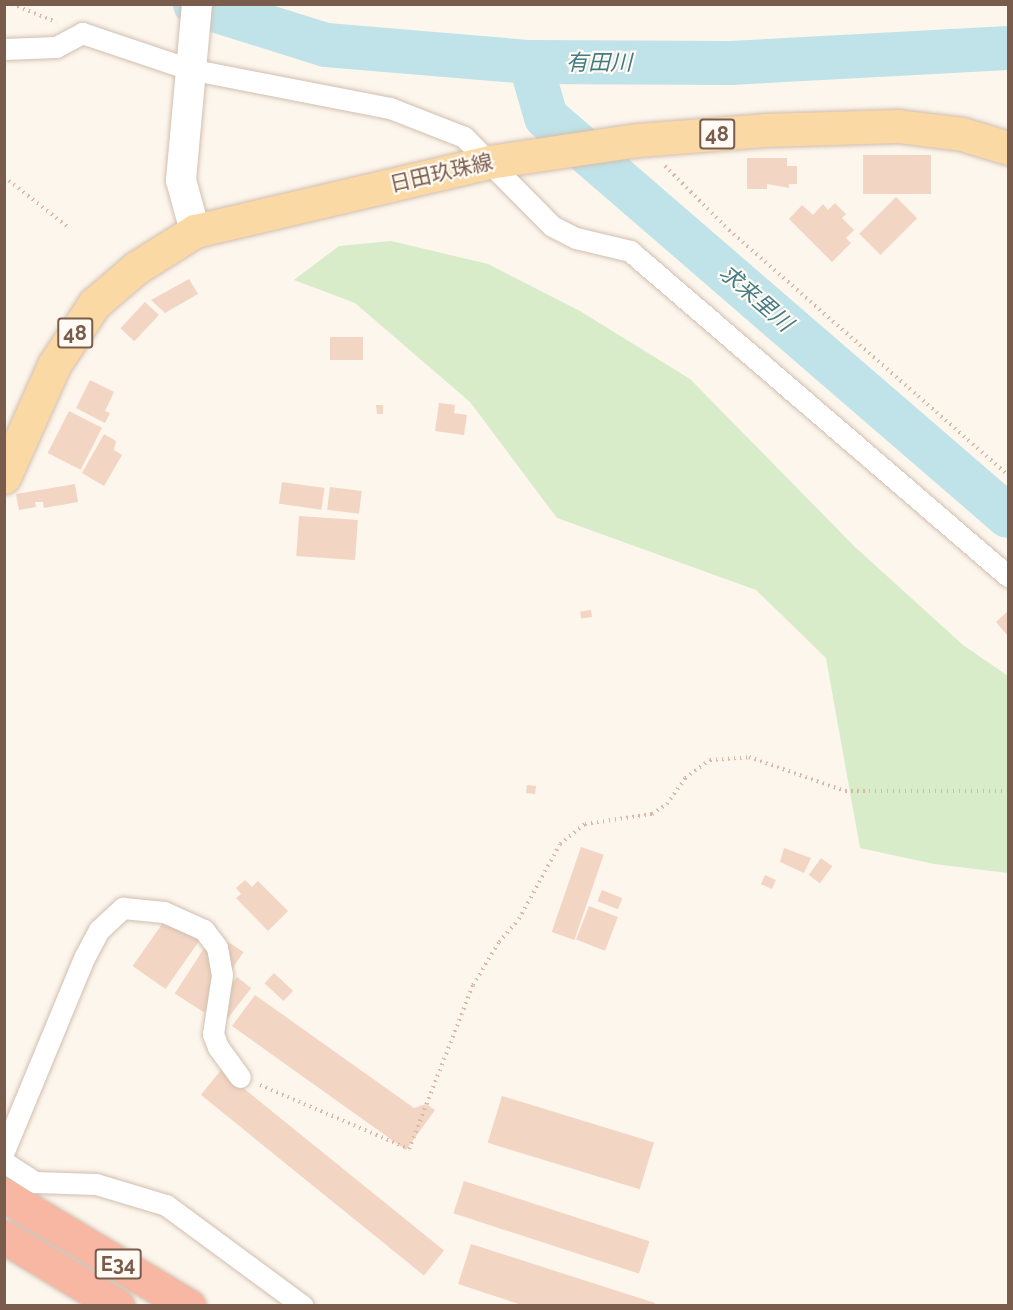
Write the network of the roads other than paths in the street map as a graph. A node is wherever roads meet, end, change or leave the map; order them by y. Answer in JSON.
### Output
{"nodes":[{"id":1,"x":197,"y":4,"type":"edge"},
{"id":2,"x":4,"y":49,"type":"edge"},
{"id":3,"x":189,"y":69,"type":"junction"},
{"id":4,"x":1008,"y":148,"type":"edge"},
{"id":5,"x":489,"y":162,"type":"junction"},
{"id":6,"x":195,"y":231,"type":"junction"},
{"id":7,"x":4,"y":477,"type":"edge"},
{"id":8,"x":1008,"y":576,"type":"edge"},
{"id":9,"x":240,"y":1077,"type":"road end"},
{"id":10,"x":4,"y":1151,"type":"edge"},
{"id":11,"x":4,"y":1162,"type":"edge"},
{"id":12,"x":4,"y":1196,"type":"edge"},
{"id":13,"x":17,"y":1245,"type":"edge"},
{"id":14,"x":118,"y":1305,"type":"edge"},
{"id":15,"x":189,"y":1305,"type":"edge"},
{"id":16,"x":303,"y":1305,"type":"edge"}],
"edges":[{"from":1,"to":3,"type":"street"},
{"from":2,"to":3,"type":"street"},
{"from":3,"to":5,"type":"street"},
{"from":3,"to":6,"type":"street"},
{"from":4,"to":5,"type":"main road","name":"日田玖珠線","number":"48"},
{"from":5,"to":6,"type":"main road","name":"日田玖珠線","number":"48"},
{"from":5,"to":8,"type":"street"},
{"from":6,"to":7,"type":"main road","name":"日田玖珠線","number":"48"},
{"from":9,"to":10,"type":"street"},
{"from":11,"to":16,"type":"street"},
{"from":12,"to":15,"type":"highway","number":"E34"},
{"from":13,"to":14,"type":"highway","number":"E34"}]}
